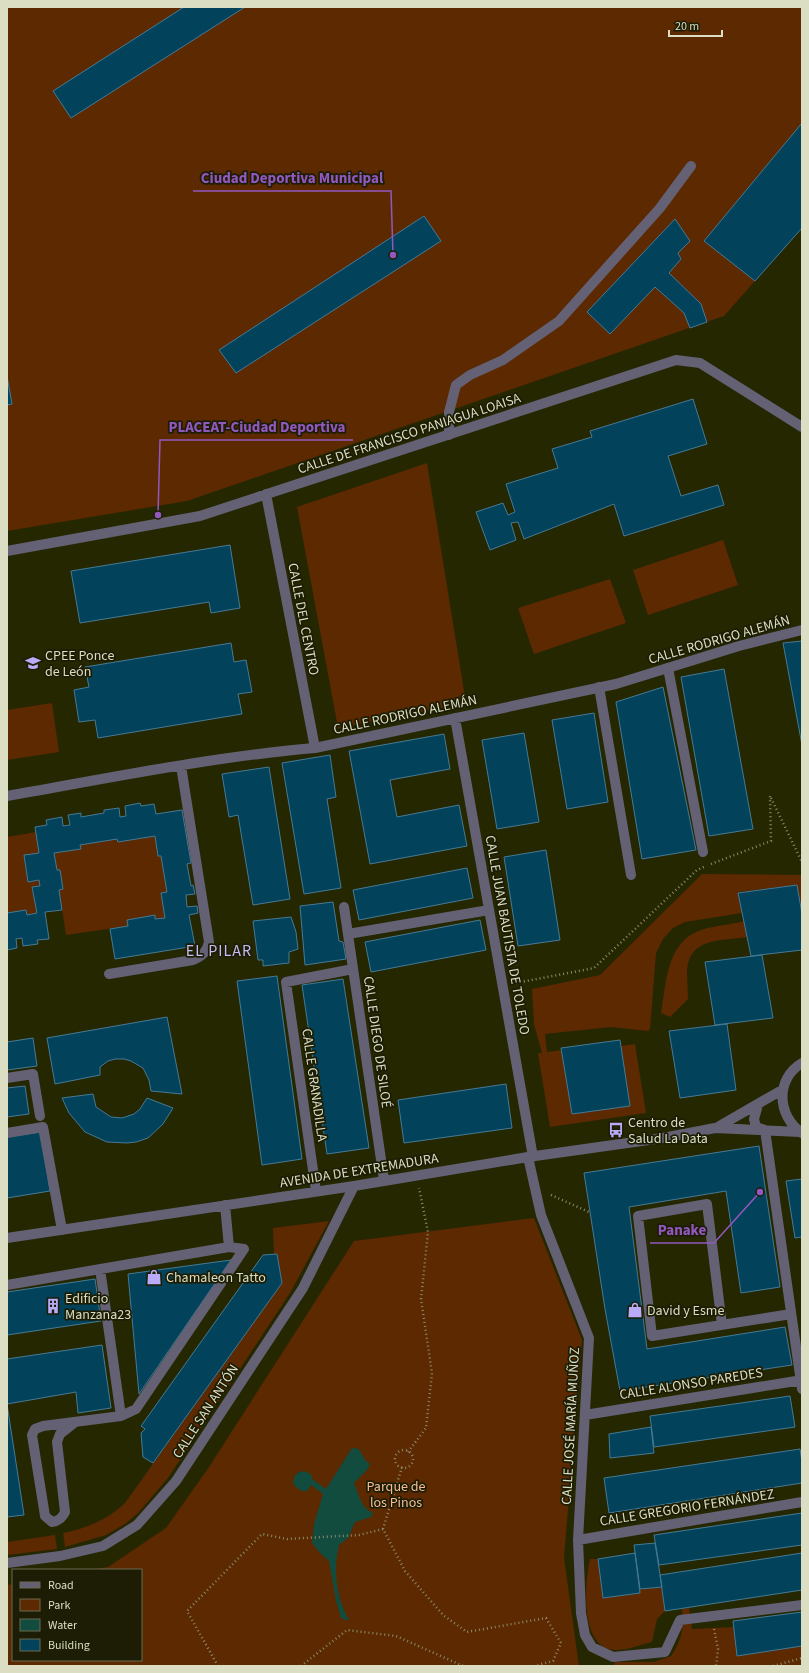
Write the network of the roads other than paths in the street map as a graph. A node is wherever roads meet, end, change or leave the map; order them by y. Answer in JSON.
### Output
{"nodes":[{"id":1,"x":691,"y":166,"type":"dead end"},
{"id":2,"x":802,"y":427,"type":"edge"},
{"id":3,"x":449,"y":435,"type":"junction"},
{"id":4,"x":266,"y":494,"type":"junction"},
{"id":5,"x":7,"y":551,"type":"edge"},
{"id":6,"x":802,"y":630,"type":"edge"},
{"id":7,"x":668,"y":668,"type":"junction"},
{"id":8,"x":599,"y":687,"type":"junction"},
{"id":9,"x":455,"y":718,"type":"junction"},
{"id":10,"x":315,"y":748,"type":"junction"},
{"id":11,"x":181,"y":766,"type":"junction"},
{"id":12,"x":7,"y":796,"type":"edge"},
{"id":13,"x":703,"y":852,"type":"dead end"},
{"id":14,"x":631,"y":875,"type":"dead end"},
{"id":15,"x":344,"y":907,"type":"dead end"},
{"id":16,"x":489,"y":910,"type":"junction"},
{"id":17,"x":348,"y":934,"type":"junction"},
{"id":18,"x":353,"y":969,"type":"junction"},
{"id":19,"x":109,"y":974,"type":"dead end"},
{"id":20,"x":802,"y":1063,"type":"edge"},
{"id":21,"x":7,"y":1078,"type":"edge"},
{"id":22,"x":782,"y":1090,"type":"junction"},
{"id":23,"x":758,"y":1105,"type":"junction"},
{"id":24,"x":40,"y":1116,"type":"dead end"},
{"id":25,"x":715,"y":1128,"type":"junction"},
{"id":26,"x":765,"y":1130,"type":"junction"},
{"id":27,"x":7,"y":1133,"type":"edge"},
{"id":28,"x":801,"y":1133,"type":"edge"},
{"id":29,"x":530,"y":1157,"type":"junction"},
{"id":30,"x":384,"y":1180,"type":"junction"},
{"id":31,"x":354,"y":1186,"type":"junction"},
{"id":32,"x":316,"y":1191,"type":"junction"},
{"id":33,"x":225,"y":1205,"type":"junction"},
{"id":34,"x":62,"y":1230,"type":"junction"},
{"id":35,"x":7,"y":1238,"type":"edge"},
{"id":36,"x":229,"y":1247,"type":"junction"},
{"id":37,"x":100,"y":1270,"type":"junction"},
{"id":38,"x":7,"y":1285,"type":"edge"},
{"id":39,"x":791,"y":1314,"type":"junction"},
{"id":40,"x":722,"y":1325,"type":"junction"},
{"id":41,"x":802,"y":1383,"type":"edge"},
{"id":42,"x":585,"y":1415,"type":"junction"},
{"id":43,"x":121,"y":1416,"type":"junction"},
{"id":44,"x":74,"y":1423,"type":"junction"},
{"id":45,"x":802,"y":1502,"type":"edge"},
{"id":46,"x":578,"y":1540,"type":"junction"},
{"id":47,"x":7,"y":1563,"type":"edge"},
{"id":48,"x":802,"y":1605,"type":"edge"}],
"edges":[{"from":1,"to":3,"type":"street"},
{"from":2,"to":3,"type":"street","name":"CALLE DE FRANCISCO PANIAGUA LOAISA"},
{"from":3,"to":4,"type":"street","name":"CALLE DE FRANCISCO PANIAGUA LOAISA"},
{"from":4,"to":5,"type":"street","name":"CALLE DE FRANCISCO PANIAGUA LOAISA"},
{"from":4,"to":10,"type":"street","name":"CALLE DEL CENTRO"},
{"from":6,"to":7,"type":"street","name":"CALLE RODRIGO ALEMÁN"},
{"from":7,"to":8,"type":"street","name":"CALLE RODRIGO ALEMÁN"},
{"from":7,"to":13,"type":"street"},
{"from":8,"to":9,"type":"street","name":"CALLE RODRIGO ALEMÁN"},
{"from":8,"to":14,"type":"street"},
{"from":9,"to":10,"type":"street","name":"CALLE RODRIGO ALEMÁN"},
{"from":9,"to":16,"type":"street","name":"CALLE JUAN BAUTISTA DE TOLEDO"},
{"from":10,"to":11,"type":"street","name":"CALLE RODRIGO ALEMÁN"},
{"from":11,"to":12,"type":"street","name":"CALLE RODRIGO ALEMÁN"},
{"from":11,"to":19,"type":"street"},
{"from":15,"to":17,"type":"street","name":"CALLE DIEGO DE SILOÉ"},
{"from":16,"to":17,"type":"street"},
{"from":16,"to":29,"type":"street","name":"CALLE JUAN BAUTISTA DE TOLEDO"},
{"from":17,"to":18,"type":"street","name":"CALLE DIEGO DE SILOÉ"},
{"from":18,"to":30,"type":"street","name":"CALLE DIEGO DE SILOÉ"},
{"from":18,"to":32,"type":"street","name":"CALLE GRANADILLA"},
{"from":20,"to":22,"type":"street"},
{"from":21,"to":24,"type":"street"},
{"from":22,"to":23,"type":"street"},
{"from":22,"to":28,"type":"street"},
{"from":23,"to":25,"type":"street"},
{"from":23,"to":26,"type":"street"},
{"from":25,"to":26,"type":"street"},
{"from":25,"to":29,"type":"street","name":"AVENIDA DE EXTREMADURA"},
{"from":26,"to":28,"type":"street"},
{"from":26,"to":39,"type":"street"},
{"from":27,"to":34,"type":"street"},
{"from":29,"to":30,"type":"street","name":"AVENIDA DE EXTREMADURA"},
{"from":29,"to":42,"type":"street","name":"CALLE JOSÉ MARÍA MUÑOZ"},
{"from":30,"to":31,"type":"street","name":"AVENIDA DE EXTREMADURA"},
{"from":31,"to":32,"type":"street","name":"AVENIDA DE EXTREMADURA"},
{"from":31,"to":47,"type":"street","name":"CALLE SAN ANTÓN"},
{"from":32,"to":33,"type":"street","name":"AVENIDA DE EXTREMADURA"},
{"from":33,"to":34,"type":"street","name":"AVENIDA DE EXTREMADURA"},
{"from":33,"to":36,"type":"street"},
{"from":34,"to":35,"type":"street","name":"AVENIDA DE EXTREMADURA"},
{"from":36,"to":37,"type":"street"},
{"from":36,"to":43,"type":"street"},
{"from":37,"to":38,"type":"street"},
{"from":37,"to":43,"type":"street"},
{"from":39,"to":40,"type":"street"},
{"from":39,"to":41,"type":"street"},
{"from":40,"to":40,"type":"street"},
{"from":41,"to":42,"type":"street","name":"CALLE ALONSO PAREDES"},
{"from":42,"to":46,"type":"street","name":"CALLE JOSÉ MARÍA MUÑOZ"},
{"from":43,"to":44,"type":"street"},
{"from":44,"to":44,"type":"street"},
{"from":45,"to":46,"type":"street","name":"CALLE GREGORIO FERNÁNDEZ"},
{"from":46,"to":48,"type":"street","name":"CALLE JOSÉ MARÍA MUÑOZ"}]}
